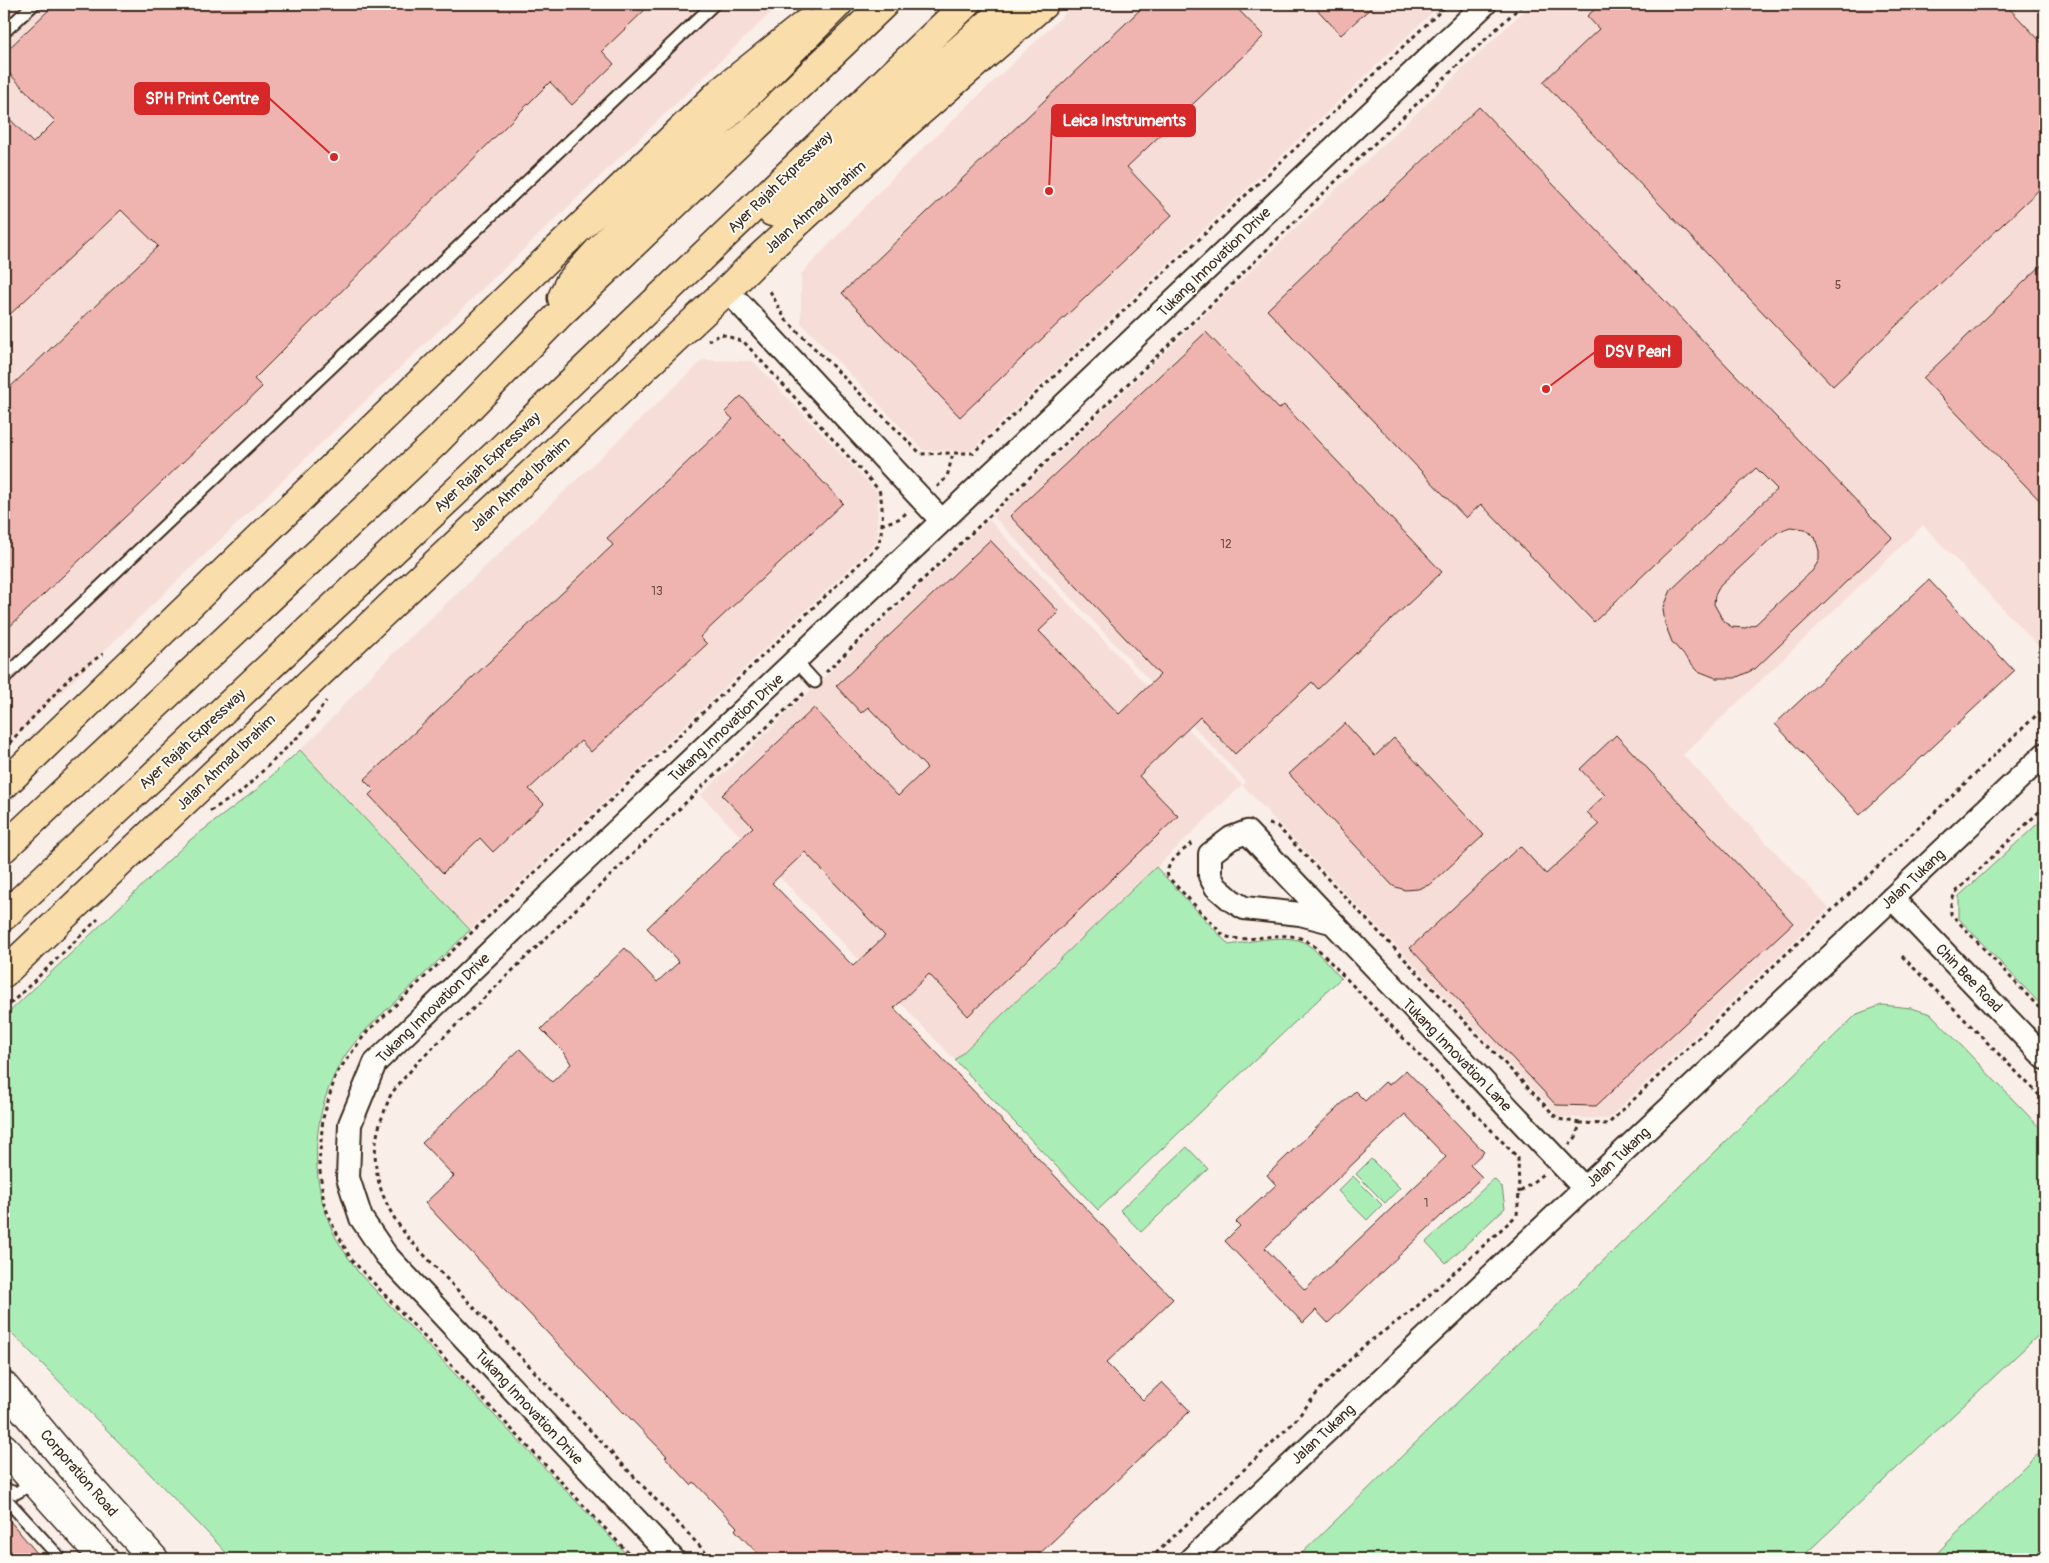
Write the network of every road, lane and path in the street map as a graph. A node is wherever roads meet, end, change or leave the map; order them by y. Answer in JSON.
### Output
{"nodes":[{"id":1,"x":34,"y":4,"type":"edge"},
{"id":2,"x":714,"y":4,"type":"edge"},
{"id":3,"x":829,"y":4,"type":"edge"},
{"id":4,"x":838,"y":4,"type":"edge"},
{"id":5,"x":884,"y":4,"type":"edge"},
{"id":6,"x":966,"y":4,"type":"edge"},
{"id":7,"x":1011,"y":4,"type":"edge"},
{"id":8,"x":1044,"y":4,"type":"edge"},
{"id":9,"x":1448,"y":4,"type":"edge"},
{"id":10,"x":1485,"y":4,"type":"edge"},
{"id":11,"x":1523,"y":4,"type":"edge"},
{"id":12,"x":4,"y":32,"type":"edge"},
{"id":13,"x":727,"y":290,"type":"junction"},
{"id":14,"x":770,"y":291,"type":"dead end"},
{"id":15,"x":560,"y":314,"type":"junction"},
{"id":16,"x":631,"y":325,"type":"junction"},
{"id":17,"x":720,"y":334,"type":"dead end"},
{"id":18,"x":953,"y":453,"type":"junction"},
{"id":19,"x":923,"y":500,"type":"junction"},
{"id":20,"x":942,"y":521,"type":"junction"},
{"id":21,"x":881,"y":525,"type":"junction"},
{"id":22,"x":796,"y":662,"type":"junction"},
{"id":23,"x":4,"y":678,"type":"edge"},
{"id":24,"x":815,"y":682,"type":"junction"},
{"id":25,"x":2045,"y":707,"type":"edge"},
{"id":26,"x":2045,"y":754,"type":"edge"},
{"id":27,"x":4,"y":785,"type":"edge"},
{"id":28,"x":2045,"y":806,"type":"edge"},
{"id":29,"x":1268,"y":824,"type":"dead end"},
{"id":30,"x":1197,"y":838,"type":"dead end"},
{"id":31,"x":4,"y":848,"type":"edge"},
{"id":32,"x":1892,"y":898,"type":"junction"},
{"id":33,"x":4,"y":916,"type":"edge"},
{"id":34,"x":1331,"y":922,"type":"junction"},
{"id":35,"x":1902,"y":956,"type":"dead end"},
{"id":36,"x":4,"y":973,"type":"edge"},
{"id":37,"x":2045,"y":1014,"type":"edge"},
{"id":38,"x":2045,"y":1058,"type":"edge"},
{"id":39,"x":2045,"y":1101,"type":"edge"},
{"id":40,"x":1580,"y":1122,"type":"junction"},
{"id":41,"x":1557,"y":1159,"type":"junction"},
{"id":42,"x":1584,"y":1188,"type":"junction"},
{"id":43,"x":1519,"y":1193,"type":"junction"},
{"id":44,"x":4,"y":1386,"type":"edge"},
{"id":45,"x":4,"y":1448,"type":"edge"},
{"id":46,"x":35,"y":1482,"type":"junction"},
{"id":47,"x":4,"y":1489,"type":"edge"},
{"id":48,"x":4,"y":1497,"type":"edge"},
{"id":49,"x":61,"y":1559,"type":"edge"},
{"id":50,"x":104,"y":1559,"type":"edge"},
{"id":51,"x":154,"y":1559,"type":"edge"},
{"id":52,"x":634,"y":1559,"type":"edge"},
{"id":53,"x":673,"y":1559,"type":"edge"},
{"id":54,"x":712,"y":1559,"type":"edge"},
{"id":55,"x":1150,"y":1559,"type":"edge"},
{"id":56,"x":1191,"y":1559,"type":"edge"}],
"edges":[{"from":1,"to":12,"type":"lane"},
{"from":2,"to":23,"type":"lane"},
{"from":3,"to":27,"type":"main road"},
{"from":4,"to":15,"type":"main road"},
{"from":5,"to":15,"type":"main road"},
{"from":6,"to":16,"type":"main road","name":"Ayer Rajah Expressway"},
{"from":7,"to":16,"type":"main road"},
{"from":8,"to":13,"type":"main road","name":"Jalan Ahmad Ibrahim"},
{"from":9,"to":18,"type":"path"},
{"from":10,"to":20,"type":"street","name":"Tukang Innovation Drive"},
{"from":11,"to":24,"type":"path"},
{"from":13,"to":19,"type":"street"},
{"from":13,"to":36,"type":"main road","name":"Jalan Ahmad Ibrahim"},
{"from":14,"to":18,"type":"path"},
{"from":15,"to":31,"type":"main road"},
{"from":16,"to":33,"type":"main road","name":"Ayer Rajah Expressway"},
{"from":17,"to":21,"type":"path"},
{"from":18,"to":19,"type":"path"},
{"from":19,"to":20,"type":"street"},
{"from":19,"to":21,"type":"path"},
{"from":20,"to":22,"type":"street","name":"Tukang Innovation Drive"},
{"from":21,"to":52,"type":"path"},
{"from":22,"to":24,"type":"lane"},
{"from":22,"to":53,"type":"street","name":"Tukang Innovation Drive"},
{"from":24,"to":54,"type":"path"},
{"from":25,"to":40,"type":"path"},
{"from":26,"to":32,"type":"street","name":"Jalan Tukang"},
{"from":28,"to":37,"type":"path"},
{"from":29,"to":40,"type":"path"},
{"from":30,"to":43,"type":"path"},
{"from":32,"to":38,"type":"street","name":"Chin Bee Road"},
{"from":32,"to":42,"type":"street","name":"Jalan Tukang"},
{"from":34,"to":34,"type":"street","name":"Tukang Innovation Lane"},
{"from":34,"to":41,"type":"street","name":"Tukang Innovation Lane"},
{"from":35,"to":39,"type":"path"},
{"from":40,"to":41,"type":"path"},
{"from":41,"to":42,"type":"street","name":"Tukang Innovation Lane"},
{"from":41,"to":43,"type":"path"},
{"from":42,"to":56,"type":"street","name":"Jalan Tukang"},
{"from":43,"to":55,"type":"path"},
{"from":44,"to":51,"type":"main road","name":"Corporation Road"},
{"from":45,"to":46,"type":"main road"},
{"from":46,"to":47,"type":"lane"},
{"from":46,"to":50,"type":"main road"},
{"from":48,"to":49,"type":"lane"}]}
